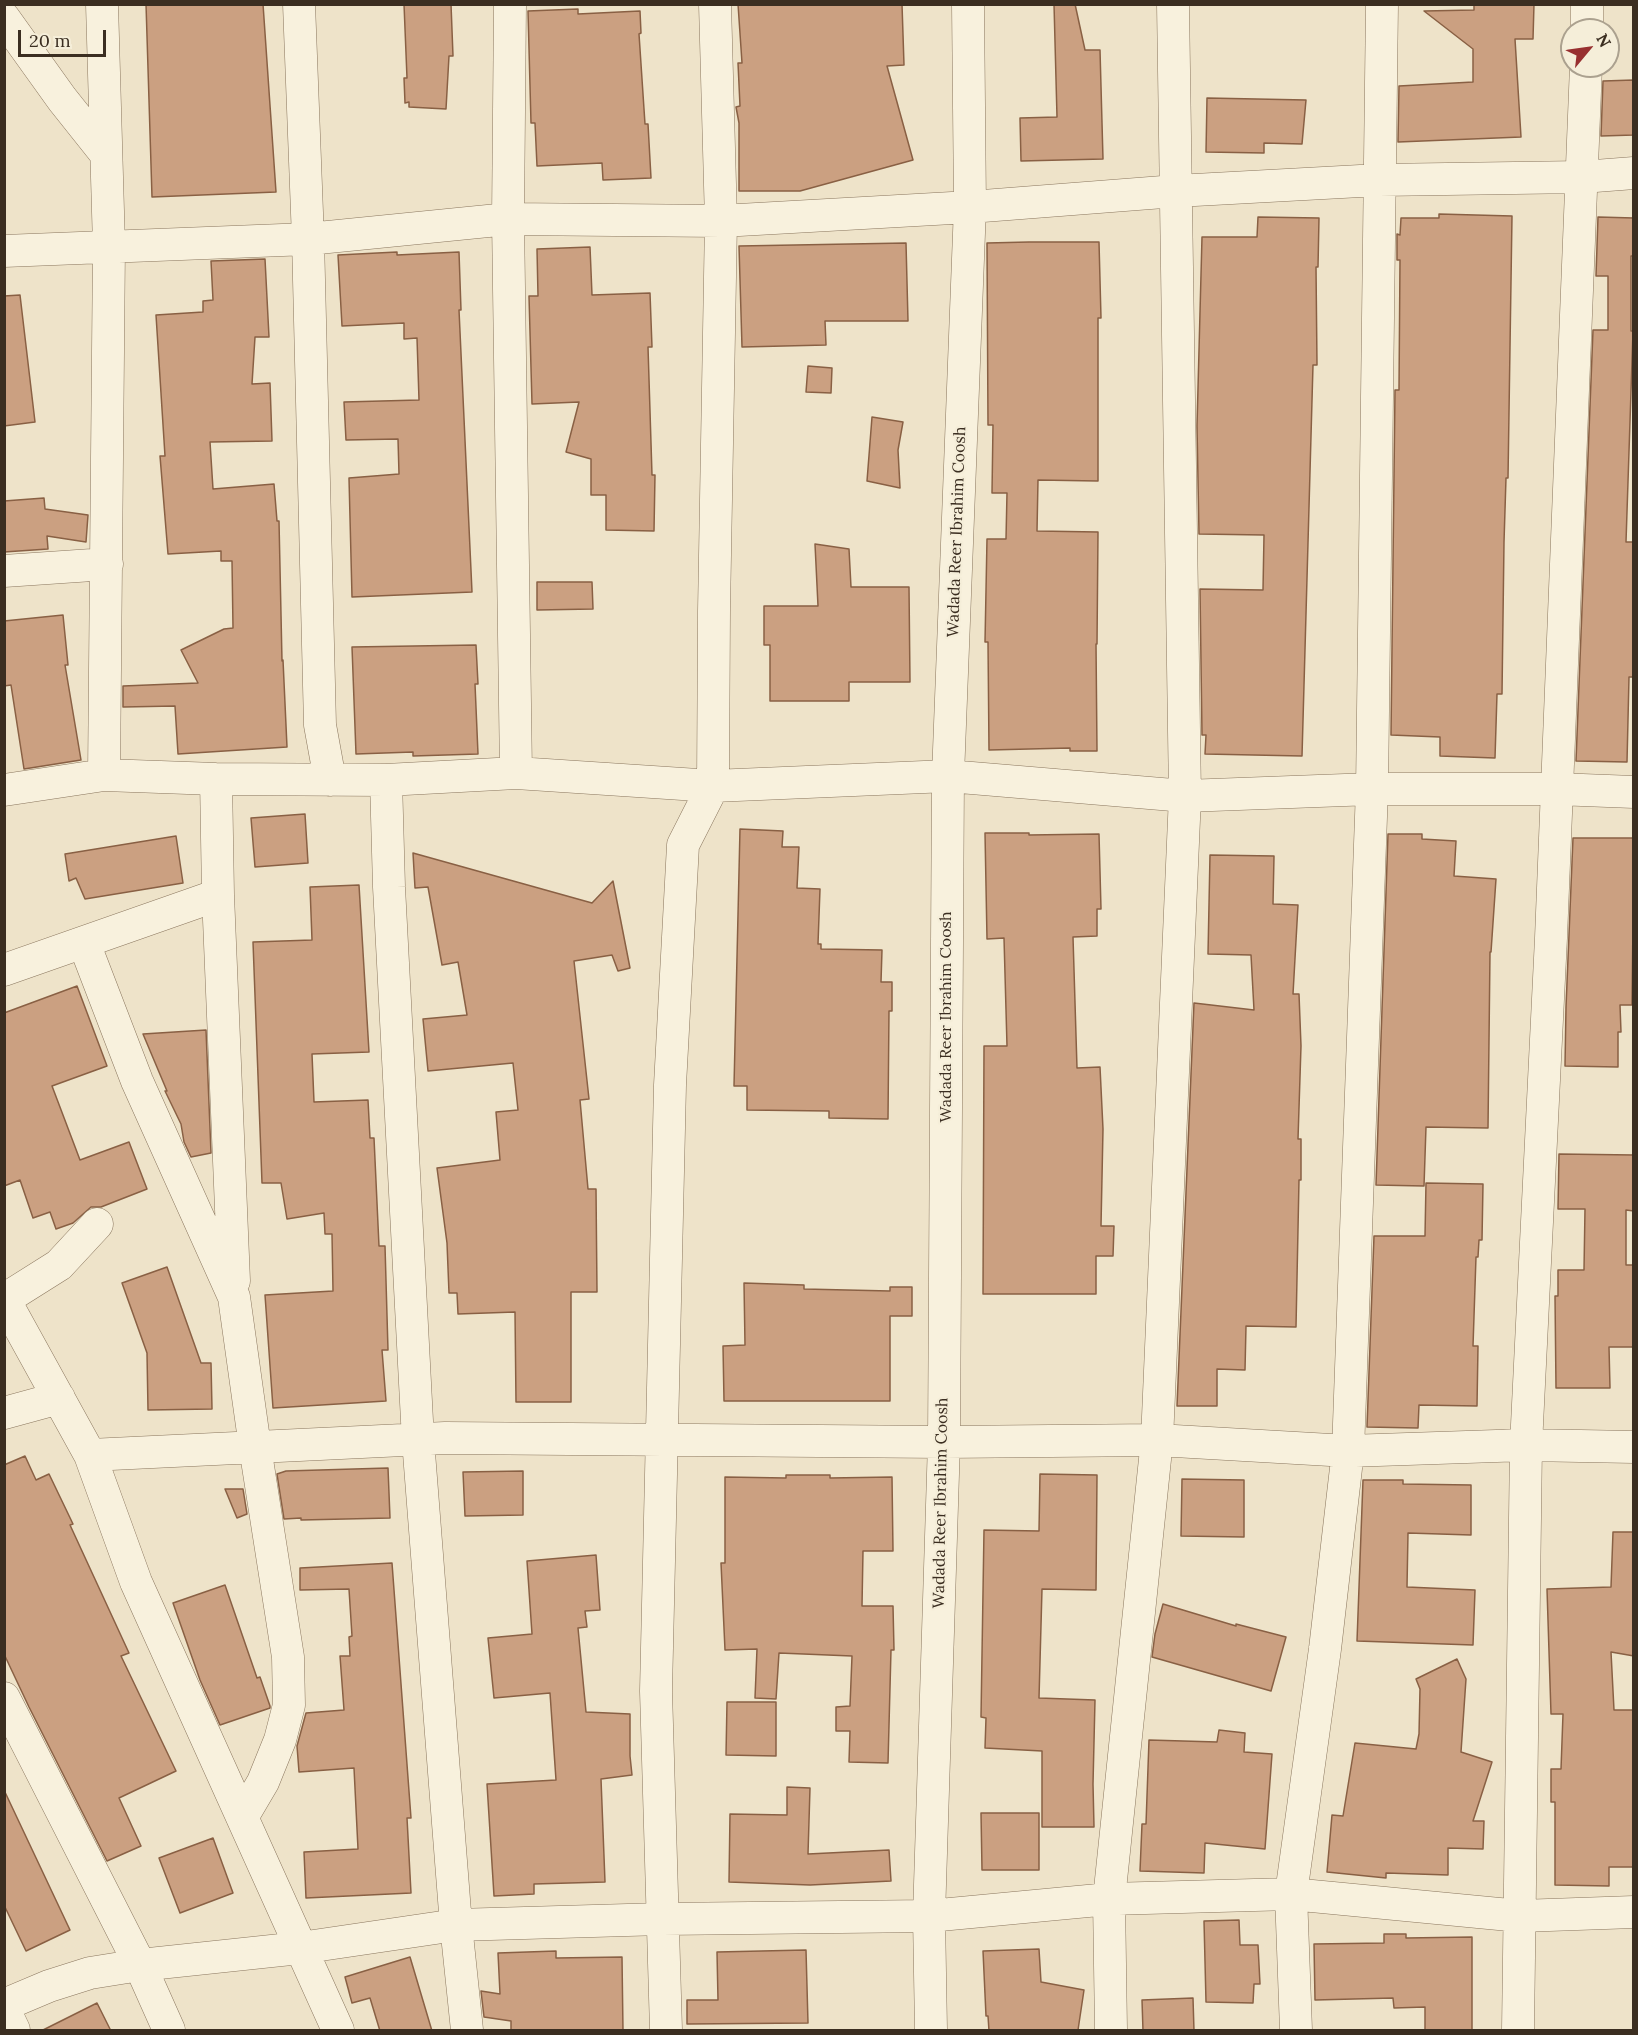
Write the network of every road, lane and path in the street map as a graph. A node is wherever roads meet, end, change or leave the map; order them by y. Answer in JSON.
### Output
{"nodes":[{"id":1,"x":102,"y":4,"type":"edge"},
{"id":2,"x":299,"y":4,"type":"edge"},
{"id":3,"x":510,"y":4,"type":"edge"},
{"id":4,"x":715,"y":4,"type":"edge"},
{"id":5,"x":968,"y":4,"type":"edge"},
{"id":6,"x":1173,"y":4,"type":"edge"},
{"id":7,"x":1382,"y":4,"type":"edge"},
{"id":8,"x":4,"y":18,"type":"edge"},
{"id":9,"x":1586,"y":78,"type":"edge"},
{"id":10,"x":105,"y":153,"type":"junction"},
{"id":11,"x":1634,"y":173,"type":"edge"},
{"id":12,"x":1582,"y":177,"type":"junction"},
{"id":13,"x":1378,"y":180,"type":"junction"},
{"id":14,"x":1176,"y":191,"type":"junction"},
{"id":15,"x":970,"y":207,"type":"junction"},
{"id":16,"x":508,"y":219,"type":"junction"},
{"id":17,"x":721,"y":220,"type":"junction"},
{"id":18,"x":308,"y":239,"type":"junction"},
{"id":19,"x":109,"y":246,"type":"junction"},
{"id":20,"x":4,"y":251,"type":"edge"},
{"id":21,"x":107,"y":564,"type":"junction"},
{"id":22,"x":4,"y":571,"type":"edge"},
{"id":23,"x":516,"y":773,"type":"junction"},
{"id":24,"x":104,"y":775,"type":"junction"},
{"id":25,"x":948,"y":776,"type":"junction"},
{"id":26,"x":216,"y":778,"type":"junction"},
{"id":27,"x":330,"y":780,"type":"junction"},
{"id":28,"x":386,"y":780,"type":"junction"},
{"id":29,"x":713,"y":786,"type":"junction"},
{"id":30,"x":1372,"y":789,"type":"junction"},
{"id":31,"x":1556,"y":789,"type":"junction"},
{"id":32,"x":4,"y":790,"type":"edge"},
{"id":33,"x":1634,"y":792,"type":"edge"},
{"id":34,"x":1185,"y":796,"type":"junction"},
{"id":35,"x":218,"y":895,"type":"junction"},
{"id":36,"x":84,"y":943,"type":"junction"},
{"id":37,"x":4,"y":970,"type":"edge"},
{"id":38,"x":97,"y":1224,"type":"dead end"},
{"id":39,"x":234,"y":1297,"type":"junction"},
{"id":40,"x":5,"y":1299,"type":"edge"},
{"id":41,"x":59,"y":1398,"type":"junction"},
{"id":42,"x":4,"y":1413,"type":"edge"},
{"id":43,"x":663,"y":1439,"type":"junction"},
{"id":44,"x":418,"y":1440,"type":"junction"},
{"id":45,"x":1157,"y":1440,"type":"junction"},
{"id":46,"x":944,"y":1442,"type":"junction"},
{"id":47,"x":1526,"y":1445,"type":"junction"},
{"id":48,"x":255,"y":1447,"type":"junction"},
{"id":49,"x":1634,"y":1447,"type":"edge"},
{"id":50,"x":1348,"y":1452,"type":"junction"},
{"id":51,"x":90,"y":1455,"type":"junction"},
{"id":52,"x":4,"y":1698,"type":"edge"},
{"id":53,"x":243,"y":1816,"type":"junction"},
{"id":54,"x":1291,"y":1894,"type":"junction"},
{"id":55,"x":1109,"y":1899,"type":"junction"},
{"id":56,"x":1634,"y":1912,"type":"edge"},
{"id":57,"x":928,"y":1916,"type":"junction"},
{"id":58,"x":1520,"y":1916,"type":"junction"},
{"id":59,"x":662,"y":1918,"type":"junction"},
{"id":60,"x":456,"y":1926,"type":"junction"},
{"id":61,"x":300,"y":1948,"type":"junction"},
{"id":62,"x":140,"y":1965,"type":"junction"},
{"id":63,"x":4,"y":2005,"type":"edge"},
{"id":64,"x":4,"y":2009,"type":"edge"},
{"id":65,"x":14,"y":2031,"type":"edge"},
{"id":66,"x":169,"y":2031,"type":"edge"},
{"id":67,"x":338,"y":2031,"type":"edge"},
{"id":68,"x":467,"y":2031,"type":"edge"},
{"id":69,"x":666,"y":2031,"type":"edge"},
{"id":70,"x":931,"y":2031,"type":"edge"},
{"id":71,"x":1111,"y":2031,"type":"edge"},
{"id":72,"x":1296,"y":2031,"type":"edge"},
{"id":73,"x":1518,"y":2031,"type":"edge"}],
"edges":[{"from":1,"to":10,"type":"street"},
{"from":2,"to":18,"type":"street"},
{"from":3,"to":16,"type":"street"},
{"from":4,"to":17,"type":"street"},
{"from":5,"to":15,"type":"street","name":"Wadada Reer Ibrahim Coosh"},
{"from":6,"to":14,"type":"street"},
{"from":7,"to":13,"type":"street"},
{"from":8,"to":10,"type":"street"},
{"from":9,"to":12,"type":"street"},
{"from":10,"to":19,"type":"street"},
{"from":11,"to":12,"type":"street"},
{"from":12,"to":13,"type":"street"},
{"from":12,"to":31,"type":"street"},
{"from":13,"to":14,"type":"street"},
{"from":13,"to":30,"type":"street"},
{"from":14,"to":15,"type":"street"},
{"from":14,"to":34,"type":"street"},
{"from":15,"to":17,"type":"street"},
{"from":15,"to":25,"type":"street","name":"Wadada Reer Ibrahim Coosh"},
{"from":16,"to":17,"type":"street"},
{"from":16,"to":18,"type":"street"},
{"from":16,"to":23,"type":"street"},
{"from":17,"to":29,"type":"street"},
{"from":18,"to":19,"type":"street"},
{"from":18,"to":27,"type":"street"},
{"from":19,"to":20,"type":"street"},
{"from":19,"to":21,"type":"street"},
{"from":21,"to":22,"type":"street"},
{"from":21,"to":24,"type":"street"},
{"from":23,"to":28,"type":"street"},
{"from":23,"to":29,"type":"street"},
{"from":24,"to":26,"type":"street"},
{"from":24,"to":32,"type":"street"},
{"from":25,"to":29,"type":"street"},
{"from":25,"to":34,"type":"street"},
{"from":25,"to":46,"type":"street","name":"Wadada Reer Ibrahim Coosh"},
{"from":26,"to":27,"type":"street"},
{"from":26,"to":35,"type":"street"},
{"from":27,"to":28,"type":"street"},
{"from":28,"to":44,"type":"street"},
{"from":29,"to":43,"type":"street"},
{"from":30,"to":31,"type":"street"},
{"from":30,"to":34,"type":"street"},
{"from":30,"to":50,"type":"street"},
{"from":31,"to":33,"type":"street"},
{"from":31,"to":47,"type":"street"},
{"from":34,"to":45,"type":"street"},
{"from":35,"to":36,"type":"street"},
{"from":35,"to":39,"type":"street"},
{"from":36,"to":37,"type":"street"},
{"from":36,"to":39,"type":"street"},
{"from":38,"to":40,"type":"street"},
{"from":39,"to":48,"type":"street"},
{"from":40,"to":41,"type":"street"},
{"from":41,"to":42,"type":"street"},
{"from":41,"to":51,"type":"street"},
{"from":43,"to":44,"type":"street"},
{"from":43,"to":46,"type":"street"},
{"from":43,"to":59,"type":"street"},
{"from":44,"to":48,"type":"street"},
{"from":44,"to":60,"type":"street"},
{"from":45,"to":46,"type":"street"},
{"from":45,"to":50,"type":"street"},
{"from":45,"to":55,"type":"street"},
{"from":46,"to":57,"type":"street","name":"Wadada Reer Ibrahim Coosh"},
{"from":47,"to":49,"type":"street"},
{"from":47,"to":50,"type":"street"},
{"from":47,"to":58,"type":"street"},
{"from":48,"to":51,"type":"street"},
{"from":48,"to":53,"type":"street"},
{"from":50,"to":54,"type":"street"},
{"from":51,"to":53,"type":"street"},
{"from":52,"to":62,"type":"street"},
{"from":53,"to":61,"type":"street"},
{"from":54,"to":55,"type":"street"},
{"from":54,"to":58,"type":"street"},
{"from":54,"to":72,"type":"street"},
{"from":55,"to":57,"type":"street"},
{"from":55,"to":71,"type":"street"},
{"from":56,"to":58,"type":"street"},
{"from":57,"to":59,"type":"street"},
{"from":57,"to":70,"type":"street","name":"Wadada Reer Ibrahim Coosh"},
{"from":58,"to":73,"type":"street"},
{"from":59,"to":60,"type":"street"},
{"from":59,"to":69,"type":"street"},
{"from":60,"to":61,"type":"street"},
{"from":60,"to":68,"type":"street"},
{"from":61,"to":62,"type":"street"},
{"from":61,"to":67,"type":"street"},
{"from":62,"to":63,"type":"street"},
{"from":62,"to":66,"type":"street"},
{"from":64,"to":65,"type":"street"}]}
